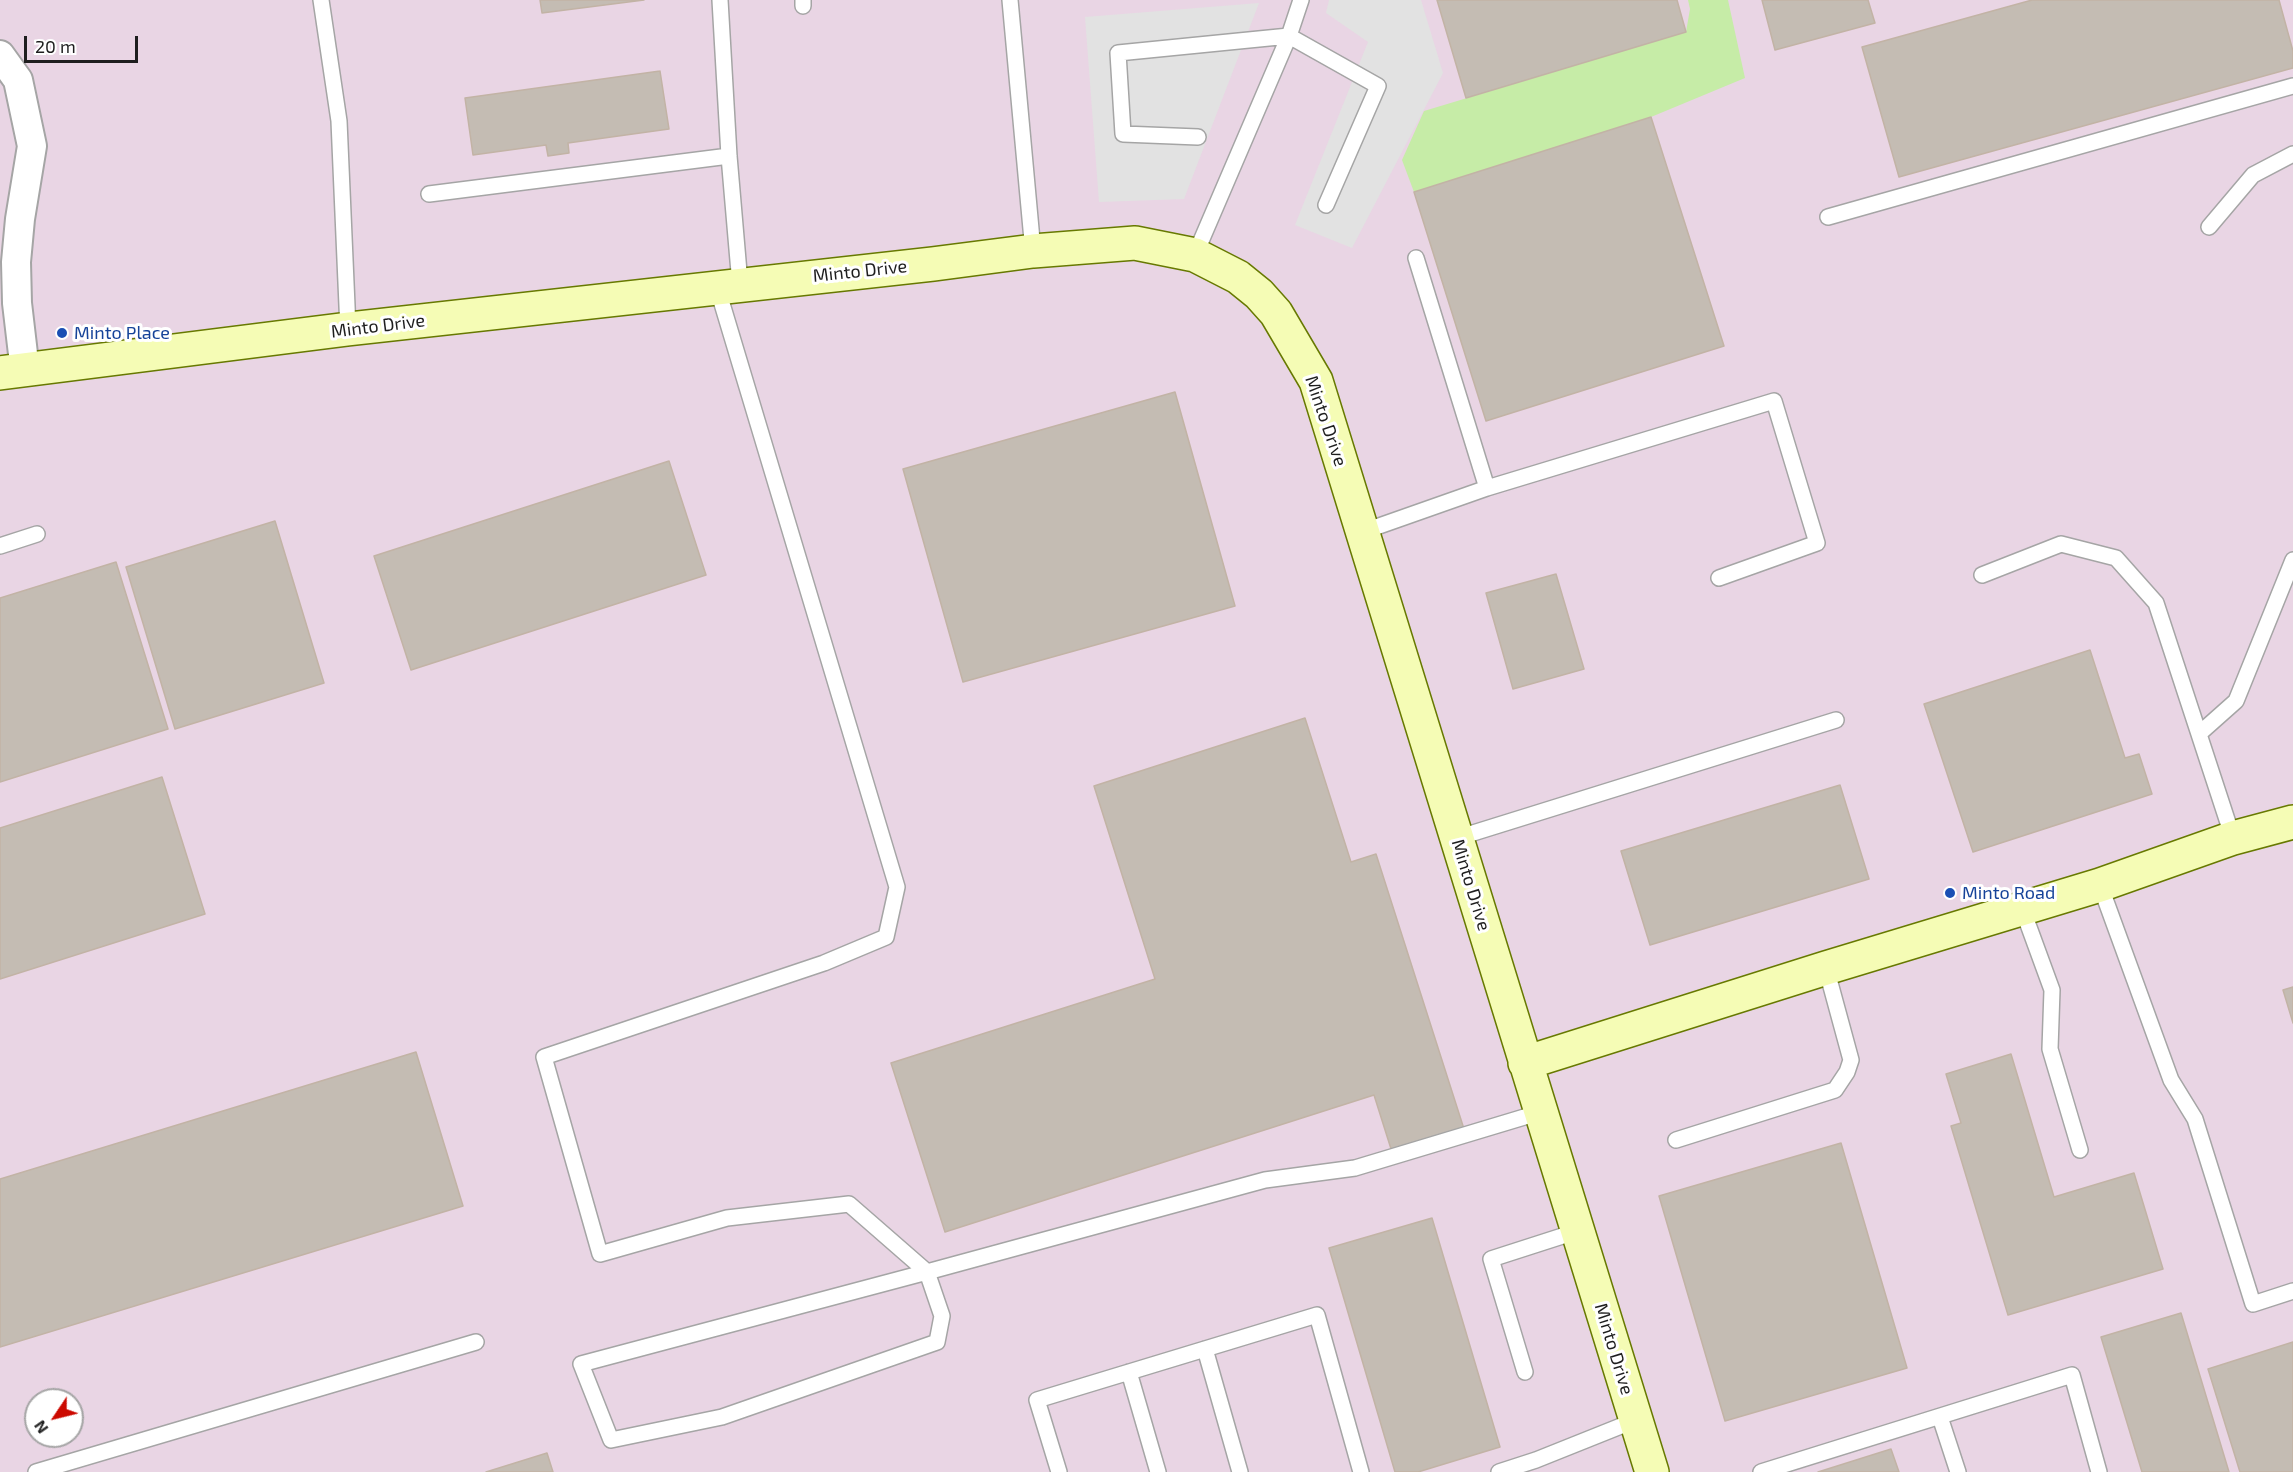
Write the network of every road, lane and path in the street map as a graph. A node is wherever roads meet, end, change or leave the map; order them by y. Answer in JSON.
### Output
{"nodes":[{"id":1,"x":321,"y":0,"type":"edge"},
{"id":2,"x":720,"y":0,"type":"edge"},
{"id":3,"x":1010,"y":0,"type":"edge"},
{"id":4,"x":1301,"y":0,"type":"edge"},
{"id":5,"x":1289,"y":36,"type":"junction"},
{"id":6,"x":0,"y":55,"type":"edge"},
{"id":7,"x":2293,"y":86,"type":"edge"},
{"id":8,"x":1198,"y":137,"type":"dead end"},
{"id":9,"x":2293,"y":154,"type":"edge"},
{"id":10,"x":729,"y":156,"type":"junction"},
{"id":11,"x":429,"y":194,"type":"dead end"},
{"id":12,"x":1326,"y":205,"type":"dead end"},
{"id":13,"x":1828,"y":217,"type":"dead end"},
{"id":14,"x":2209,"y":227,"type":"dead end"},
{"id":15,"x":1033,"y":250,"type":"junction"},
{"id":16,"x":1195,"y":255,"type":"junction"},
{"id":17,"x":1416,"y":258,"type":"dead end"},
{"id":18,"x":728,"y":285,"type":"junction"},
{"id":19,"x":348,"y":329,"type":"junction"},
{"id":20,"x":13,"y":372,"type":"edge"},
{"id":21,"x":1487,"y":488,"type":"junction"},
{"id":22,"x":1362,"y":532,"type":"junction"},
{"id":23,"x":37,"y":534,"type":"dead end"},
{"id":24,"x":0,"y":546,"type":"edge"},
{"id":25,"x":2293,"y":560,"type":"edge"},
{"id":26,"x":1982,"y":576,"type":"dead end"},
{"id":27,"x":1719,"y":578,"type":"dead end"},
{"id":28,"x":1836,"y":720,"type":"dead end"},
{"id":29,"x":2200,"y":733,"type":"junction"},
{"id":30,"x":2293,"y":822,"type":"edge"},
{"id":31,"x":1457,"y":838,"type":"junction"},
{"id":32,"x":2233,"y":838,"type":"junction"},
{"id":33,"x":2100,"y":885,"type":"junction"},
{"id":34,"x":2022,"y":908,"type":"junction"},
{"id":35,"x":1826,"y":968,"type":"junction"},
{"id":36,"x":1526,"y":1063,"type":"junction"},
{"id":37,"x":1541,"y":1112,"type":"junction"},
{"id":38,"x":1676,"y":1140,"type":"dead end"},
{"id":39,"x":2080,"y":1150,"type":"dead end"},
{"id":40,"x":1578,"y":1231,"type":"junction"},
{"id":41,"x":927,"y":1272,"type":"junction"},
{"id":42,"x":2293,"y":1291,"type":"edge"},
{"id":43,"x":476,"y":1342,"type":"dead end"},
{"id":44,"x":1205,"y":1349,"type":"junction"},
{"id":45,"x":1129,"y":1372,"type":"junction"},
{"id":46,"x":1524,"y":1372,"type":"dead end"},
{"id":47,"x":1940,"y":1417,"type":"junction"},
{"id":48,"x":1636,"y":1420,"type":"junction"},
{"id":49,"x":36,"y":1472,"type":"edge"},
{"id":50,"x":1059,"y":1472,"type":"edge"},
{"id":51,"x":1158,"y":1472,"type":"edge"},
{"id":52,"x":1240,"y":1472,"type":"edge"},
{"id":53,"x":1361,"y":1472,"type":"edge"},
{"id":54,"x":1499,"y":1472,"type":"edge"},
{"id":55,"x":1652,"y":1472,"type":"edge"},
{"id":56,"x":1761,"y":1472,"type":"edge"},
{"id":57,"x":1958,"y":1472,"type":"edge"},
{"id":58,"x":2100,"y":1472,"type":"edge"}],
"edges":[{"from":1,"to":19,"type":"lane"},
{"from":2,"to":10,"type":"lane"},
{"from":3,"to":15,"type":"lane"},
{"from":4,"to":5,"type":"lane"},
{"from":5,"to":8,"type":"lane"},
{"from":5,"to":12,"type":"lane"},
{"from":5,"to":16,"type":"lane"},
{"from":6,"to":20,"type":"street"},
{"from":7,"to":13,"type":"lane"},
{"from":9,"to":14,"type":"lane"},
{"from":10,"to":11,"type":"lane"},
{"from":10,"to":18,"type":"lane"},
{"from":15,"to":16,"type":"street","name":"Minto Drive"},
{"from":15,"to":18,"type":"street","name":"Minto Drive"},
{"from":16,"to":22,"type":"street","name":"Minto Drive"},
{"from":17,"to":21,"type":"lane"},
{"from":18,"to":19,"type":"street","name":"Minto Drive"},
{"from":18,"to":41,"type":"lane"},
{"from":19,"to":20,"type":"street","name":"Minto Drive"},
{"from":21,"to":22,"type":"lane"},
{"from":21,"to":27,"type":"lane"},
{"from":22,"to":31,"type":"street","name":"Minto Drive"},
{"from":23,"to":24,"type":"lane"},
{"from":25,"to":29,"type":"lane"},
{"from":26,"to":29,"type":"lane"},
{"from":28,"to":31,"type":"lane"},
{"from":29,"to":32,"type":"lane"},
{"from":30,"to":32,"type":"street"},
{"from":31,"to":36,"type":"street","name":"Minto Drive"},
{"from":32,"to":33,"type":"street"},
{"from":33,"to":34,"type":"street"},
{"from":33,"to":42,"type":"lane"},
{"from":34,"to":35,"type":"street"},
{"from":34,"to":39,"type":"lane"},
{"from":35,"to":36,"type":"street"},
{"from":35,"to":38,"type":"lane"},
{"from":36,"to":37,"type":"street","name":"Minto Drive"},
{"from":37,"to":40,"type":"street","name":"Minto Drive"},
{"from":37,"to":41,"type":"lane"},
{"from":40,"to":46,"type":"lane"},
{"from":40,"to":48,"type":"street","name":"Minto Drive"},
{"from":41,"to":41,"type":"lane"},
{"from":43,"to":49,"type":"lane"},
{"from":44,"to":45,"type":"lane"},
{"from":44,"to":52,"type":"lane"},
{"from":44,"to":53,"type":"lane"},
{"from":45,"to":50,"type":"lane"},
{"from":45,"to":51,"type":"lane"},
{"from":47,"to":56,"type":"lane"},
{"from":47,"to":57,"type":"lane"},
{"from":47,"to":58,"type":"lane"},
{"from":48,"to":54,"type":"lane"},
{"from":48,"to":55,"type":"street","name":"Minto Drive"}]}
